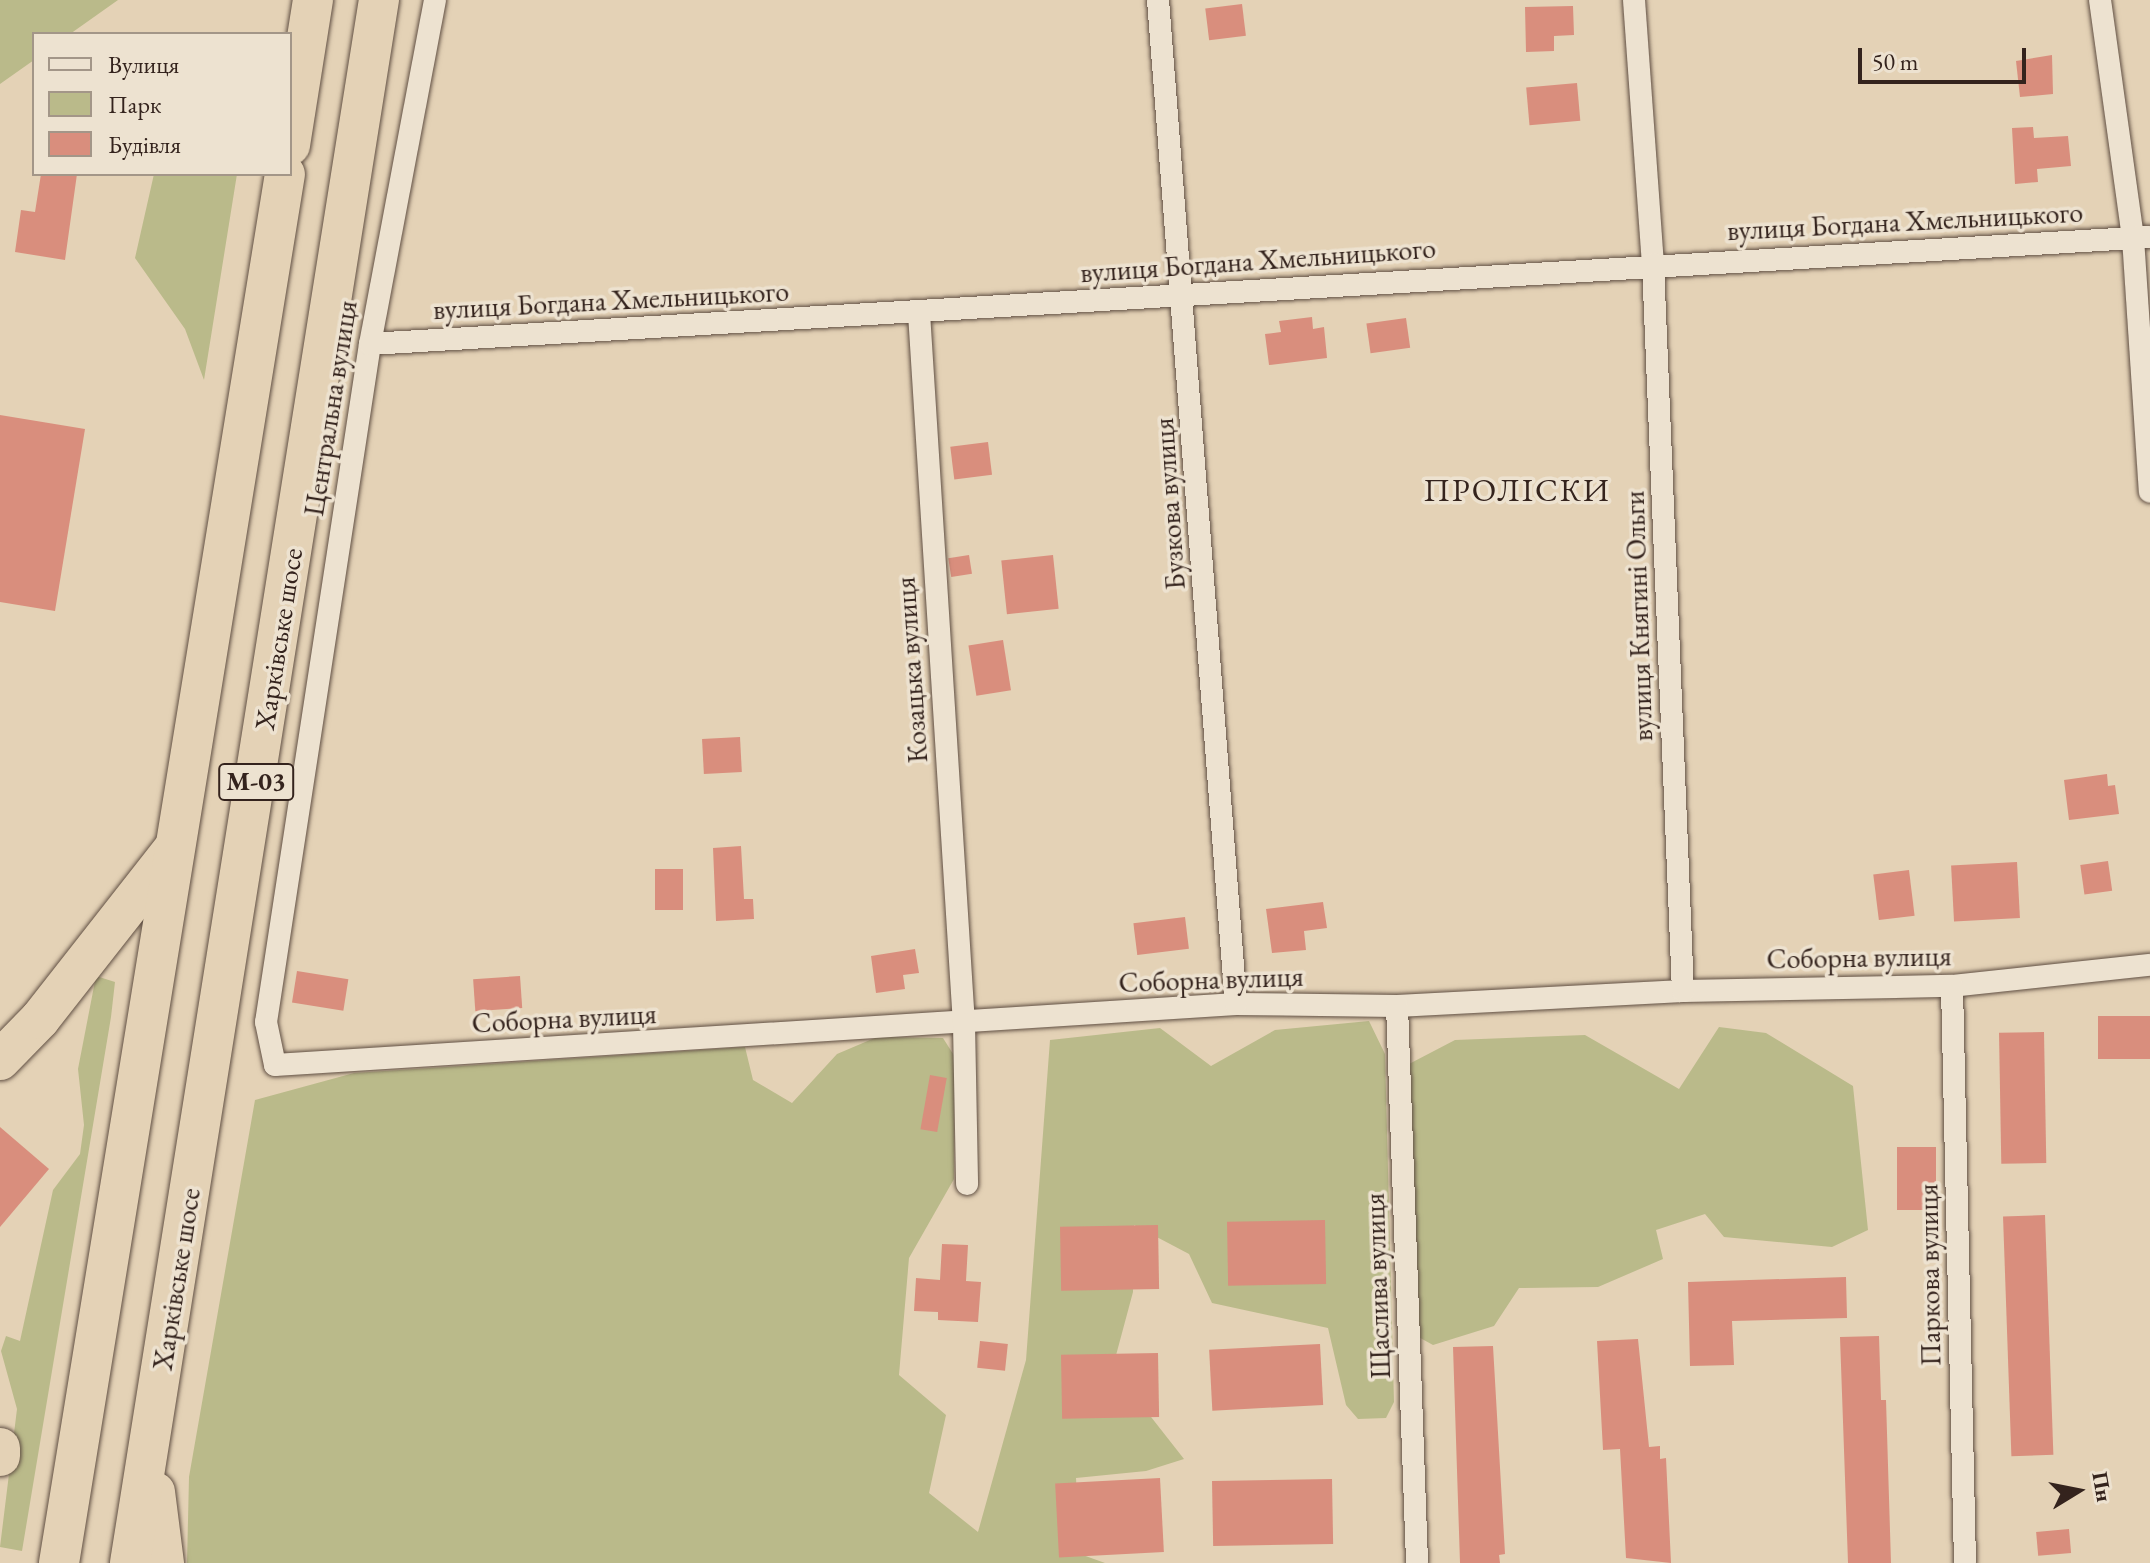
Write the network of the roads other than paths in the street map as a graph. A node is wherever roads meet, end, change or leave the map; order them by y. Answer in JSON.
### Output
{"nodes":[{"id":1,"x":313,"y":0,"type":"edge"},
{"id":2,"x":379,"y":0,"type":"edge"},
{"id":3,"x":435,"y":0,"type":"edge"},
{"id":4,"x":1158,"y":0,"type":"edge"},
{"id":5,"x":1634,"y":0,"type":"edge"},
{"id":6,"x":2100,"y":0,"type":"edge"},
{"id":7,"x":292,"y":132,"type":"edge"},
{"id":8,"x":285,"y":176,"type":"edge"},
{"id":9,"x":2142,"y":238,"type":"edge"},
{"id":10,"x":1653,"y":264,"type":"junction"},
{"id":11,"x":1184,"y":295,"type":"junction"},
{"id":12,"x":919,"y":313,"type":"junction"},
{"id":13,"x":370,"y":344,"type":"junction"},
{"id":14,"x":2150,"y":491,"type":"edge"},
{"id":15,"x":176,"y":845,"type":"junction"},
{"id":16,"x":2150,"y":965,"type":"edge"},
{"id":17,"x":1952,"y":986,"type":"junction"},
{"id":18,"x":1683,"y":991,"type":"junction"},
{"id":19,"x":1236,"y":1004,"type":"junction"},
{"id":20,"x":1397,"y":1006,"type":"junction"},
{"id":21,"x":964,"y":1024,"type":"junction"},
{"id":22,"x":0,"y":1060,"type":"edge"},
{"id":23,"x":275,"y":1065,"type":"joint"},
{"id":24,"x":967,"y":1184,"type":"dead end"},
{"id":25,"x":0,"y":1448,"type":"edge"},
{"id":26,"x":149,"y":1448,"type":"junction"},
{"id":27,"x":0,"y":1456,"type":"edge"},
{"id":28,"x":59,"y":1563,"type":"edge"},
{"id":29,"x":130,"y":1563,"type":"edge"},
{"id":30,"x":164,"y":1563,"type":"edge"},
{"id":31,"x":1417,"y":1563,"type":"edge"},
{"id":32,"x":1965,"y":1563,"type":"edge"}],
"edges":[{"from":1,"to":7,"type":"highway"},
{"from":2,"to":26,"type":"highway","name":"Харківське шосе","number":"М-03"},
{"from":3,"to":13,"type":"street","name":"Центральна вулиця"},
{"from":4,"to":11,"type":"street","name":"Бузкова вулиця"},
{"from":5,"to":10,"type":"street","name":"вулиця Княгині Ольги"},
{"from":6,"to":9,"type":"street"},
{"from":8,"to":15,"type":"highway","number":"М-03"},
{"from":9,"to":10,"type":"street","name":"вулиця Богдана Хмельницького"},
{"from":9,"to":14,"type":"street"},
{"from":10,"to":11,"type":"street","name":"вулиця Богдана Хмельницького"},
{"from":10,"to":18,"type":"street","name":"вулиця Княгині Ольги"},
{"from":11,"to":12,"type":"street","name":"вулиця Богдана Хмельницького"},
{"from":11,"to":19,"type":"street","name":"Бузкова вулиця"},
{"from":12,"to":13,"type":"street","name":"вулиця Богдана Хмельницького"},
{"from":12,"to":21,"type":"street","name":"Козацька вулиця"},
{"from":13,"to":23,"type":"street","name":"Центральна вулиця"},
{"from":15,"to":22,"type":"highway"},
{"from":15,"to":28,"type":"highway","number":"М-03"},
{"from":16,"to":17,"type":"street","name":"Соборна вулиця"},
{"from":17,"to":18,"type":"street","name":"Соборна вулиця"},
{"from":17,"to":32,"type":"street","name":"Паркова вулиця"},
{"from":18,"to":20,"type":"street","name":"Соборна вулиця"},
{"from":19,"to":20,"type":"street","name":"Соборна вулиця"},
{"from":19,"to":21,"type":"street","name":"Соборна вулиця"},
{"from":20,"to":31,"type":"street","name":"Щаслива вулиця"},
{"from":21,"to":23,"type":"street","name":"Соборна вулиця"},
{"from":21,"to":24,"type":"street","name":"Козацька вулиця"},
{"from":25,"to":27,"type":"highway"},
{"from":26,"to":29,"type":"highway","name":"Харківське шосе","number":"М-03"},
{"from":26,"to":30,"type":"highway"}]}
